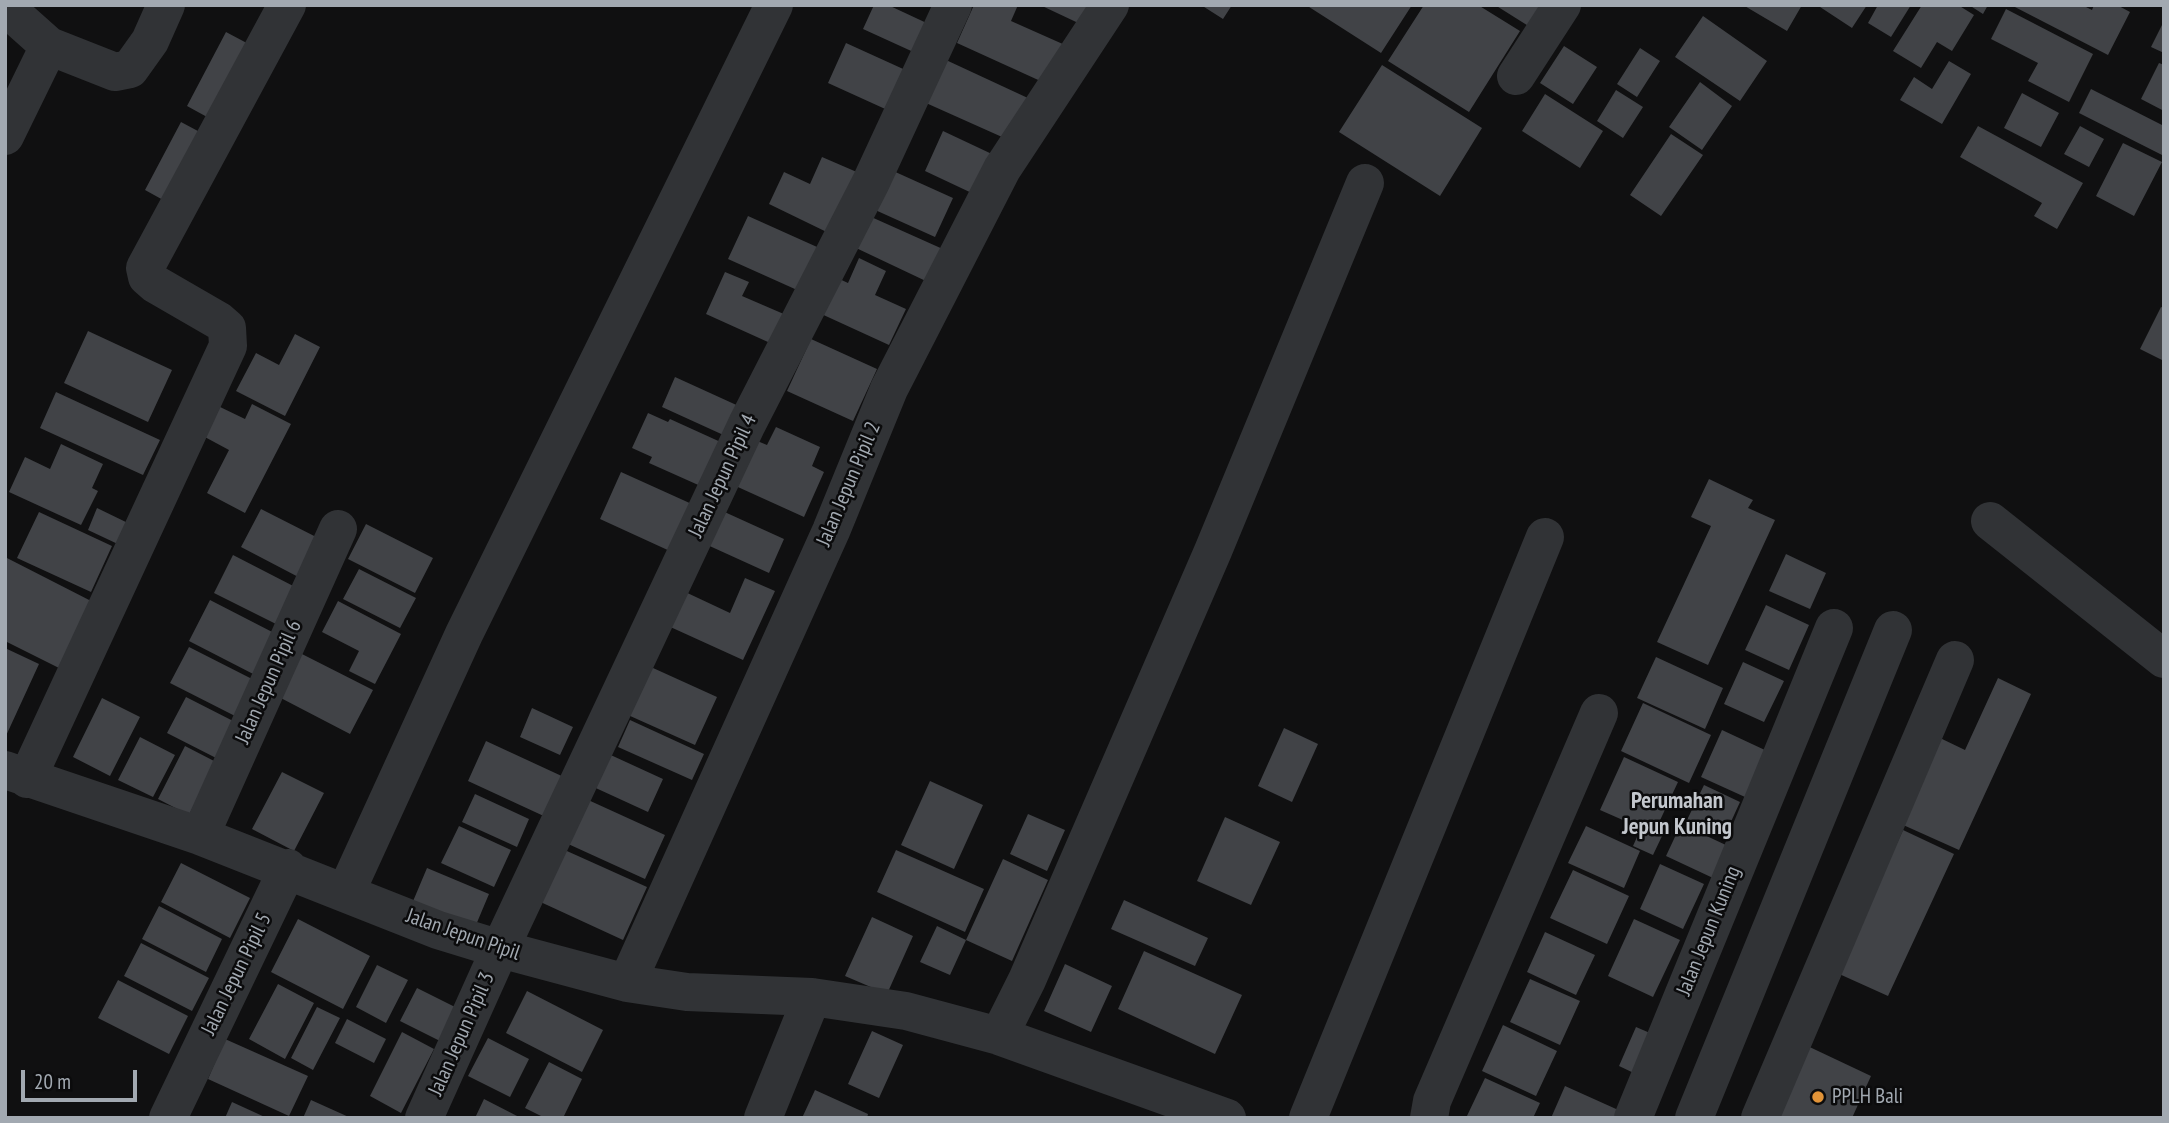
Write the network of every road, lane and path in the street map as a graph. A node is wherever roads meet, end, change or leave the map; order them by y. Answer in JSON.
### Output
{"nodes":[{"id":1,"x":7,"y":5,"type":"edge"},
{"id":2,"x":166,"y":5,"type":"edge"},
{"id":3,"x":287,"y":5,"type":"edge"},
{"id":4,"x":774,"y":5,"type":"edge"},
{"id":5,"x":953,"y":5,"type":"edge"},
{"id":6,"x":1110,"y":5,"type":"edge"},
{"id":7,"x":1562,"y":5,"type":"edge"},
{"id":8,"x":49,"y":46,"type":"junction"},
{"id":9,"x":1516,"y":76,"type":"dead end"},
{"id":10,"x":5,"y":136,"type":"edge"},
{"id":11,"x":1365,"y":183,"type":"dead end"},
{"id":12,"x":1990,"y":521,"type":"dead end"},
{"id":13,"x":338,"y":529,"type":"dead end"},
{"id":14,"x":1545,"y":537,"type":"dead end"},
{"id":15,"x":1834,"y":628,"type":"dead end"},
{"id":16,"x":1893,"y":630,"type":"dead end"},
{"id":17,"x":2164,"y":659,"type":"edge"},
{"id":18,"x":1955,"y":660,"type":"dead end"},
{"id":19,"x":1600,"y":713,"type":"dead end"},
{"id":20,"x":16,"y":774,"type":"edge"},
{"id":21,"x":200,"y":836,"type":"junction"},
{"id":22,"x":288,"y":868,"type":"junction"},
{"id":23,"x":346,"y":892,"type":"junction"},
{"id":24,"x":500,"y":949,"type":"junction"},
{"id":25,"x":627,"y":983,"type":"junction"},
{"id":26,"x":812,"y":997,"type":"junction"},
{"id":27,"x":999,"y":1035,"type":"junction"},
{"id":28,"x":1225,"y":1117,"type":"edge"},
{"id":29,"x":168,"y":1118,"type":"edge"},
{"id":30,"x":424,"y":1118,"type":"edge"},
{"id":31,"x":762,"y":1118,"type":"edge"},
{"id":32,"x":1308,"y":1118,"type":"edge"},
{"id":33,"x":1429,"y":1118,"type":"edge"},
{"id":34,"x":1633,"y":1118,"type":"edge"},
{"id":35,"x":1694,"y":1118,"type":"edge"},
{"id":36,"x":1760,"y":1118,"type":"edge"}],
"edges":[{"from":1,"to":8,"type":"street"},
{"from":2,"to":8,"type":"street"},
{"from":3,"to":20,"type":"street"},
{"from":4,"to":23,"type":"street"},
{"from":5,"to":24,"type":"street","name":"Jalan Jepun Pipil 4"},
{"from":6,"to":25,"type":"street","name":"Jalan Jepun Pipil 2"},
{"from":7,"to":9,"type":"street"},
{"from":8,"to":10,"type":"street"},
{"from":11,"to":27,"type":"street"},
{"from":12,"to":17,"type":"street"},
{"from":13,"to":21,"type":"street","name":"Jalan Jepun Pipil 6"},
{"from":14,"to":32,"type":"street"},
{"from":15,"to":34,"type":"street","name":"Jalan Jepun Kuning"},
{"from":16,"to":35,"type":"street"},
{"from":18,"to":36,"type":"street"},
{"from":19,"to":33,"type":"street"},
{"from":20,"to":21,"type":"street","name":"Jalan Jepun Pipil"},
{"from":21,"to":22,"type":"street","name":"Jalan Jepun Pipil"},
{"from":22,"to":23,"type":"street","name":"Jalan Jepun Pipil"},
{"from":22,"to":29,"type":"street","name":"Jalan Jepun Pipil 5"},
{"from":23,"to":24,"type":"street","name":"Jalan Jepun Pipil"},
{"from":24,"to":25,"type":"street","name":"Jalan Jepun Pipil"},
{"from":24,"to":30,"type":"street","name":"Jalan Jepun Pipil 3"},
{"from":25,"to":26,"type":"street","name":"Jalan Jepun Pipil"},
{"from":26,"to":27,"type":"street","name":"Jalan Jepun Pipil"},
{"from":26,"to":31,"type":"street"},
{"from":27,"to":28,"type":"street","name":"Jalan Jepun Pipil"}]}
